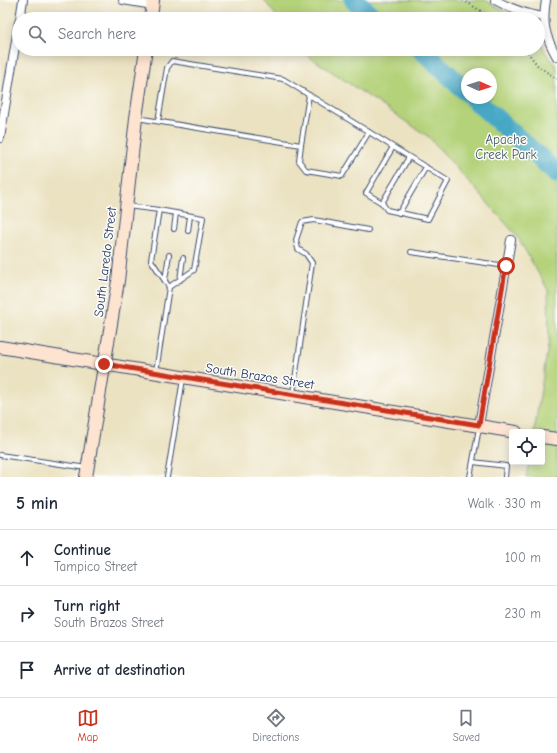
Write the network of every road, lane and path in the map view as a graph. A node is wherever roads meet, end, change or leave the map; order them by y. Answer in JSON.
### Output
{"nodes":[{"id":1,"x":23,"y":0,"type":"edge"},
{"id":2,"x":123,"y":0,"type":"edge"},
{"id":3,"x":463,"y":0,"type":"edge"},
{"id":4,"x":496,"y":0,"type":"edge"},
{"id":5,"x":546,"y":0,"type":"edge"},
{"id":6,"x":153,"y":2,"type":"edge"},
{"id":7,"x":21,"y":12,"type":"edge"},
{"id":8,"x":151,"y":12,"type":"edge"},
{"id":9,"x":483,"y":12,"type":"edge"},
{"id":10,"x":521,"y":12,"type":"edge"},
{"id":11,"x":544,"y":12,"type":"edge"},
{"id":12,"x":545,"y":30,"type":"edge"},
{"id":13,"x":13,"y":56,"type":"edge"},
{"id":14,"x":145,"y":56,"type":"edge"},
{"id":15,"x":530,"y":56,"type":"edge"},
{"id":16,"x":557,"y":57,"type":"edge"},
{"id":17,"x":557,"y":79,"type":"edge"},
{"id":18,"x":309,"y":96,"type":"junction"},
{"id":19,"x":136,"y":118,"type":"junction"},
{"id":20,"x":158,"y":121,"type":"junction"},
{"id":21,"x":369,"y":132,"type":"junction"},
{"id":22,"x":0,"y":138,"type":"edge"},
{"id":23,"x":301,"y":145,"type":"junction"},
{"id":24,"x":393,"y":147,"type":"junction"},
{"id":25,"x":409,"y":157,"type":"junction"},
{"id":26,"x":426,"y":167,"type":"junction"},
{"id":27,"x":382,"y":203,"type":"junction"},
{"id":28,"x":126,"y":206,"type":"junction"},
{"id":29,"x":159,"y":210,"type":"junction"},
{"id":30,"x":176,"y":213,"type":"junction"},
{"id":31,"x":399,"y":213,"type":"junction"},
{"id":32,"x":190,"y":216,"type":"junction"},
{"id":33,"x":174,"y":229,"type":"dead end"},
{"id":34,"x":368,"y":230,"type":"dead end"},
{"id":35,"x":188,"y":231,"type":"dead end"},
{"id":36,"x":511,"y":240,"type":"dead end"},
{"id":37,"x":411,"y":252,"type":"dead end"},
{"id":38,"x":169,"y":255,"type":"dead end"},
{"id":39,"x":183,"y":258,"type":"dead end"},
{"id":40,"x":506,"y":266,"type":"junction"},
{"id":41,"x":180,"y":280,"type":"junction"},
{"id":42,"x":165,"y":281,"type":"junction"},
{"id":43,"x":169,"y":287,"type":"junction"},
{"id":44,"x":0,"y":347,"type":"edge"},
{"id":45,"x":104,"y":364,"type":"junction"},
{"id":46,"x":156,"y":373,"type":"junction"},
{"id":47,"x":183,"y":377,"type":"junction"},
{"id":48,"x":293,"y":395,"type":"junction"},
{"id":49,"x":479,"y":425,"type":"junction"},
{"id":50,"x":509,"y":431,"type":"edge"},
{"id":51,"x":545,"y":437,"type":"edge"},
{"id":52,"x":557,"y":439,"type":"edge"},
{"id":53,"x":0,"y":455,"type":"edge"},
{"id":54,"x":473,"y":462,"type":"junction"},
{"id":55,"x":86,"y":473,"type":"edge"},
{"id":56,"x":167,"y":477,"type":"edge"},
{"id":57,"x":470,"y":477,"type":"edge"},
{"id":58,"x":505,"y":477,"type":"edge"}],
"edges":[{"from":1,"to":7,"type":"street"},
{"from":2,"to":6,"type":"street"},
{"from":3,"to":9,"type":"path"},
{"from":4,"to":10,"type":"street"},
{"from":5,"to":11,"type":"street"},
{"from":6,"to":8,"type":"street"},
{"from":12,"to":16,"type":"street"},
{"from":13,"to":22,"type":"street"},
{"from":14,"to":19,"type":"street","name":"South Laredo Street"},
{"from":15,"to":17,"type":"path"},
{"from":18,"to":20,"type":"lane"},
{"from":18,"to":21,"type":"lane"},
{"from":18,"to":23,"type":"lane"},
{"from":19,"to":20,"type":"lane"},
{"from":19,"to":28,"type":"street","name":"South Laredo Street"},
{"from":20,"to":23,"type":"lane"},
{"from":21,"to":23,"type":"lane"},
{"from":21,"to":24,"type":"lane"},
{"from":24,"to":25,"type":"lane"},
{"from":24,"to":27,"type":"lane"},
{"from":25,"to":26,"type":"lane"},
{"from":25,"to":27,"type":"lane"},
{"from":26,"to":31,"type":"lane"},
{"from":26,"to":31,"type":"lane"},
{"from":27,"to":31,"type":"lane"},
{"from":28,"to":29,"type":"lane"},
{"from":28,"to":45,"type":"street","name":"South Laredo Street"},
{"from":29,"to":30,"type":"lane"},
{"from":29,"to":42,"type":"lane"},
{"from":30,"to":32,"type":"lane"},
{"from":30,"to":33,"type":"lane"},
{"from":32,"to":35,"type":"lane"},
{"from":32,"to":41,"type":"lane"},
{"from":34,"to":48,"type":"lane"},
{"from":36,"to":40,"type":"street"},
{"from":37,"to":40,"type":"lane"},
{"from":38,"to":42,"type":"lane"},
{"from":39,"to":41,"type":"lane"},
{"from":40,"to":49,"type":"street"},
{"from":41,"to":43,"type":"lane"},
{"from":42,"to":43,"type":"lane"},
{"from":43,"to":46,"type":"lane"},
{"from":44,"to":45,"type":"street","name":"South Brazos Street"},
{"from":45,"to":46,"type":"street","name":"South Brazos Street"},
{"from":45,"to":55,"type":"street","name":"South Laredo Street"},
{"from":46,"to":47,"type":"street","name":"South Brazos Street"},
{"from":47,"to":48,"type":"street","name":"South Brazos Street"},
{"from":47,"to":56,"type":"lane"},
{"from":48,"to":49,"type":"street","name":"South Brazos Street"},
{"from":49,"to":50,"type":"street","name":"South Brazos Street"},
{"from":49,"to":54,"type":"lane"},
{"from":51,"to":52,"type":"street"},
{"from":53,"to":55,"type":"lane"},
{"from":54,"to":57,"type":"lane"},
{"from":54,"to":58,"type":"lane"}]}
